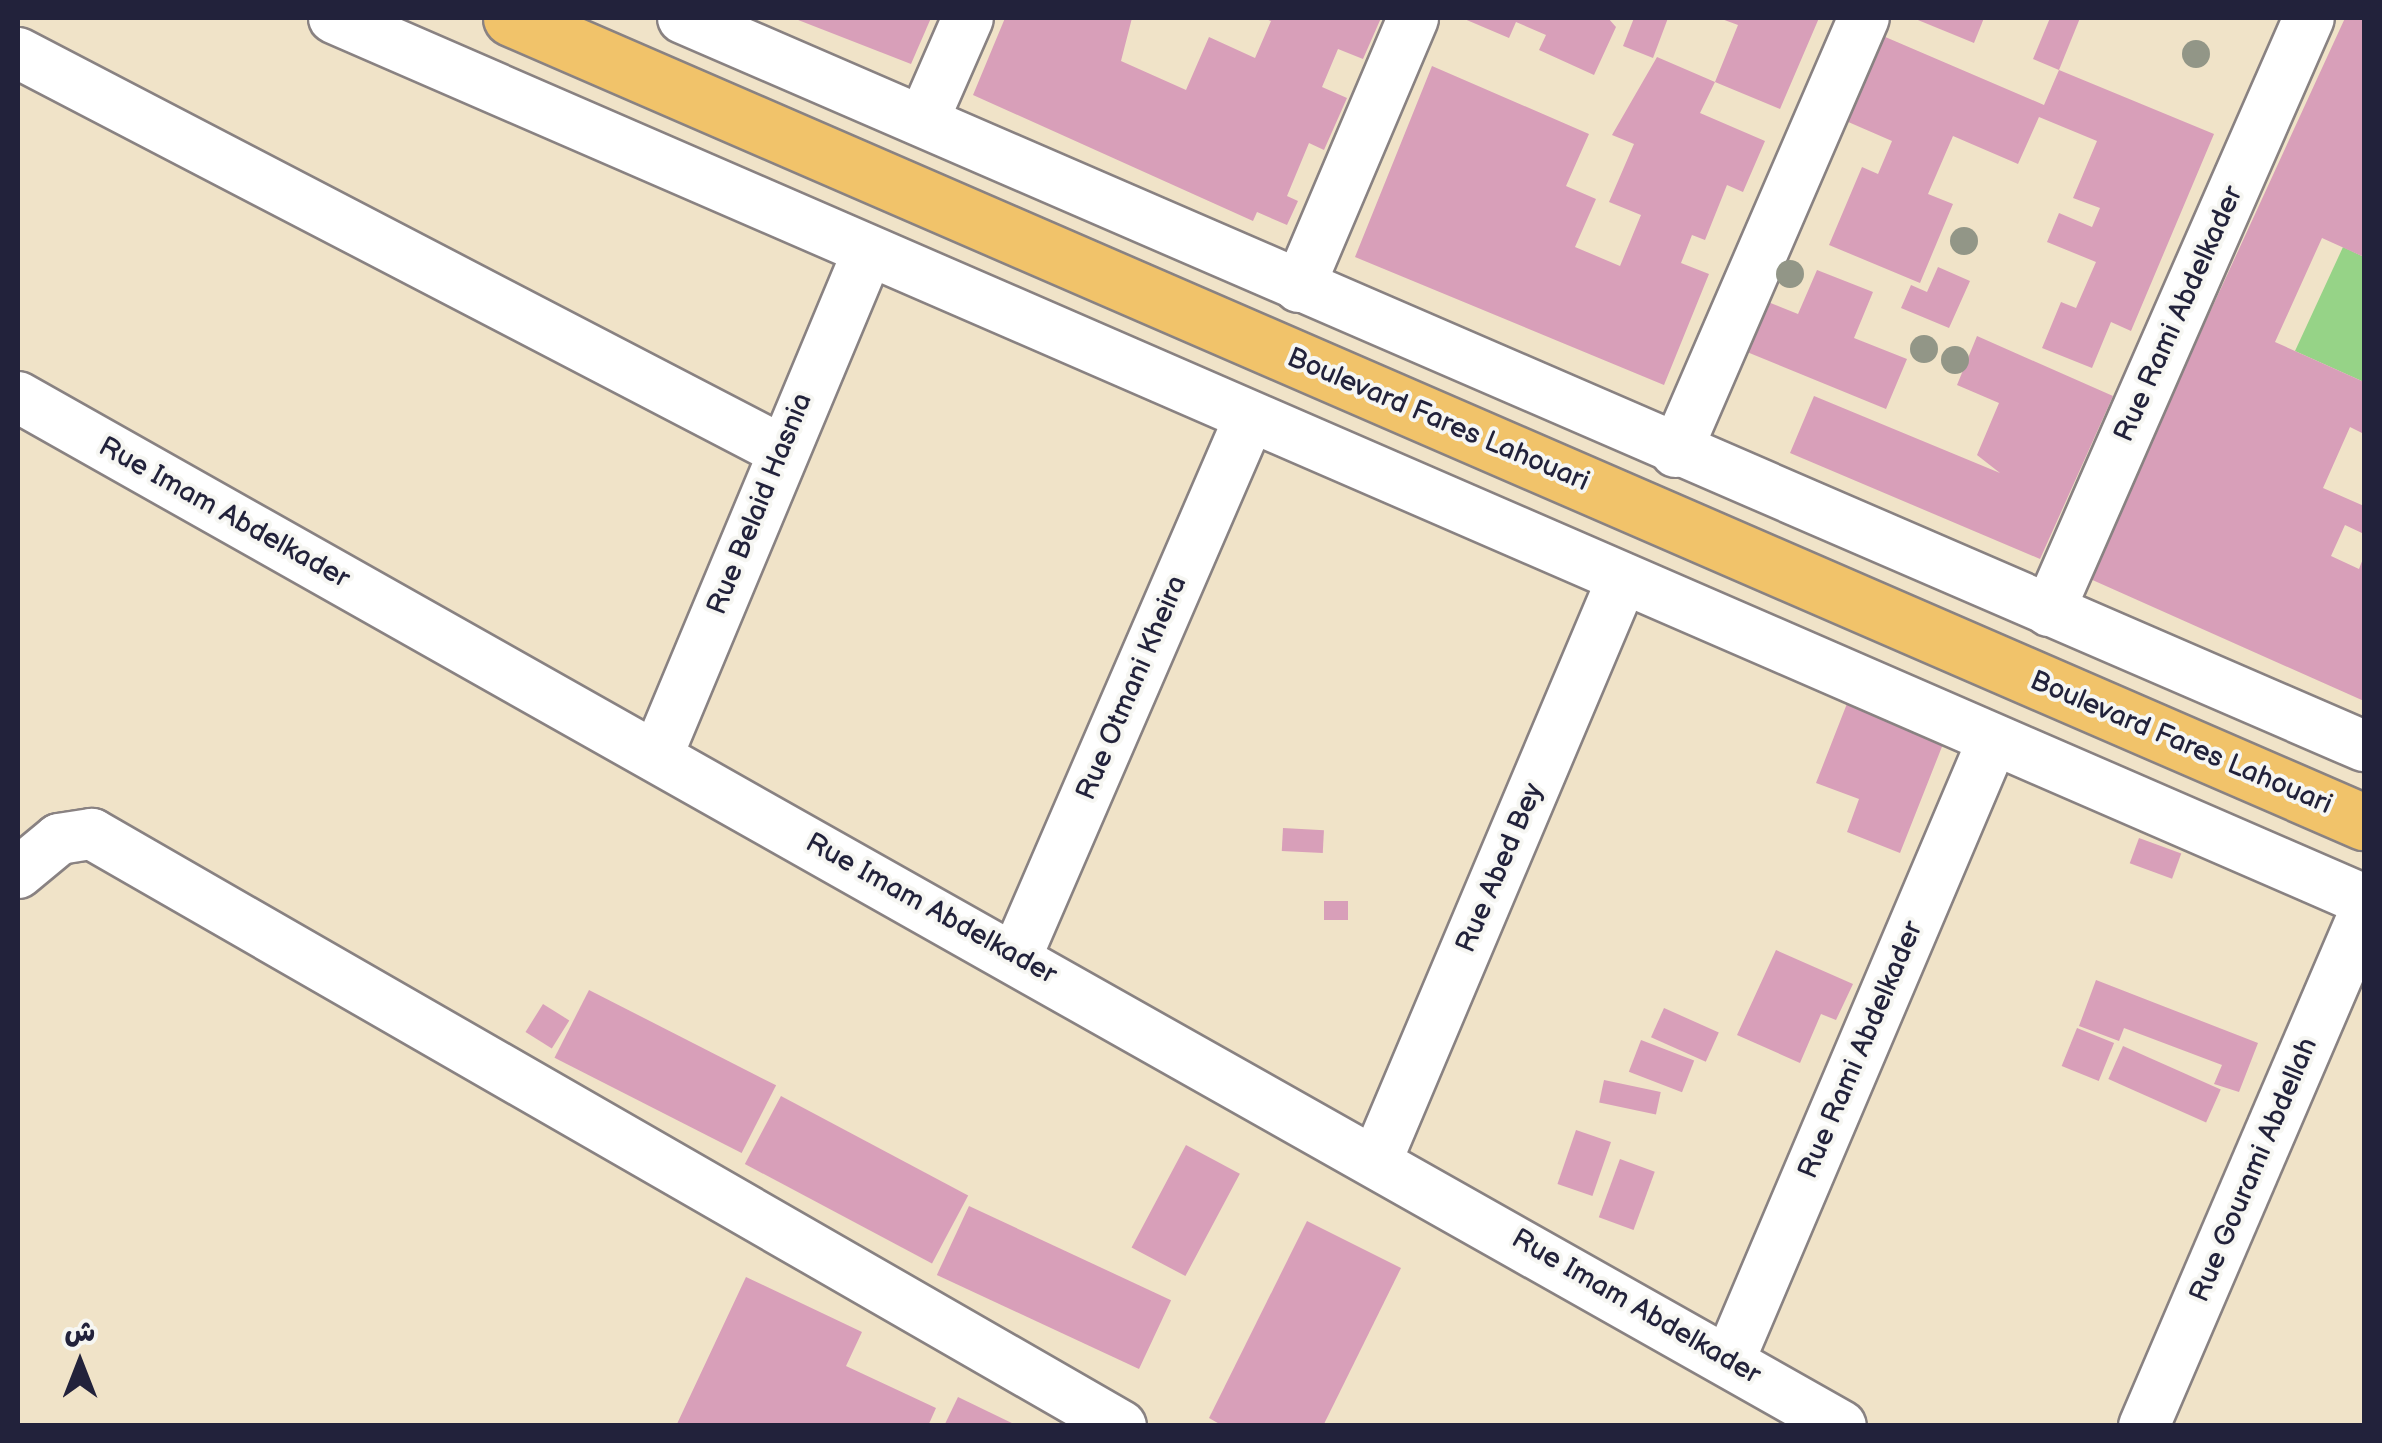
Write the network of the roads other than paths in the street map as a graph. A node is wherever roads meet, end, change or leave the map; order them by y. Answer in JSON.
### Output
{"nodes":[{"id":1,"x":334,"y":18,"type":"edge"},
{"id":2,"x":511,"y":18,"type":"edge"},
{"id":3,"x":683,"y":18,"type":"edge"},
{"id":4,"x":968,"y":18,"type":"edge"},
{"id":5,"x":1412,"y":18,"type":"edge"},
{"id":6,"x":1864,"y":18,"type":"edge"},
{"id":7,"x":2308,"y":18,"type":"edge"},
{"id":8,"x":18,"y":52,"type":"edge"},
{"id":9,"x":923,"y":121,"type":"junction"},
{"id":10,"x":867,"y":254,"type":"junction"},
{"id":11,"x":1299,"y":287,"type":"junction"},
{"id":12,"x":18,"y":398,"type":"edge"},
{"id":13,"x":1249,"y":419,"type":"junction"},
{"id":14,"x":781,"y":450,"type":"junction"},
{"id":15,"x":1676,"y":452,"type":"junction"},
{"id":16,"x":1622,"y":580,"type":"junction"},
{"id":17,"x":2049,"y":611,"type":"junction"},
{"id":18,"x":1993,"y":740,"type":"junction"},
{"id":19,"x":2364,"y":746,"type":"edge"},
{"id":20,"x":658,"y":756,"type":"junction"},
{"id":21,"x":2364,"y":822,"type":"edge"},
{"id":22,"x":18,"y":874,"type":"edge"},
{"id":23,"x":2364,"y":900,"type":"edge"},
{"id":24,"x":2364,"y":914,"type":"edge"},
{"id":25,"x":1016,"y":958,"type":"junction"},
{"id":26,"x":1378,"y":1157,"type":"junction"},
{"id":27,"x":1729,"y":1361,"type":"junction"},
{"id":28,"x":1121,"y":1426,"type":"edge"},
{"id":29,"x":1841,"y":1426,"type":"edge"},
{"id":30,"x":2144,"y":1426,"type":"edge"}],
"edges":[{"from":1,"to":10,"type":"street"},
{"from":2,"to":21,"type":"main road","name":"Boulevard Fares Lahouari"},
{"from":3,"to":9,"type":"street"},
{"from":4,"to":9,"type":"street"},
{"from":5,"to":11,"type":"street"},
{"from":6,"to":15,"type":"street"},
{"from":7,"to":17,"type":"street","name":"Rue Rami Abdelkader"},
{"from":8,"to":14,"type":"street"},
{"from":9,"to":11,"type":"street"},
{"from":10,"to":13,"type":"street"},
{"from":10,"to":14,"type":"street","name":"Rue Belaid Hasnia"},
{"from":11,"to":15,"type":"street"},
{"from":12,"to":20,"type":"street","name":"Rue Imam Abdelkader"},
{"from":13,"to":16,"type":"street"},
{"from":13,"to":25,"type":"street","name":"Rue Otmani Kheira"},
{"from":14,"to":20,"type":"street","name":"Rue Belaid Hasnia"},
{"from":15,"to":17,"type":"street"},
{"from":16,"to":18,"type":"street"},
{"from":16,"to":26,"type":"street","name":"Rue Abed Bey"},
{"from":17,"to":19,"type":"street"},
{"from":18,"to":23,"type":"street"},
{"from":18,"to":27,"type":"street","name":"Rue Rami Abdelkader"},
{"from":20,"to":25,"type":"street","name":"Rue Imam Abdelkader"},
{"from":22,"to":28,"type":"street"},
{"from":24,"to":30,"type":"street","name":"Rue Gourami Abdellah"},
{"from":25,"to":26,"type":"street","name":"Rue Imam Abdelkader"},
{"from":26,"to":27,"type":"street","name":"Rue Imam Abdelkader"},
{"from":27,"to":29,"type":"street","name":"Rue Imam Abdelkader"}]}
